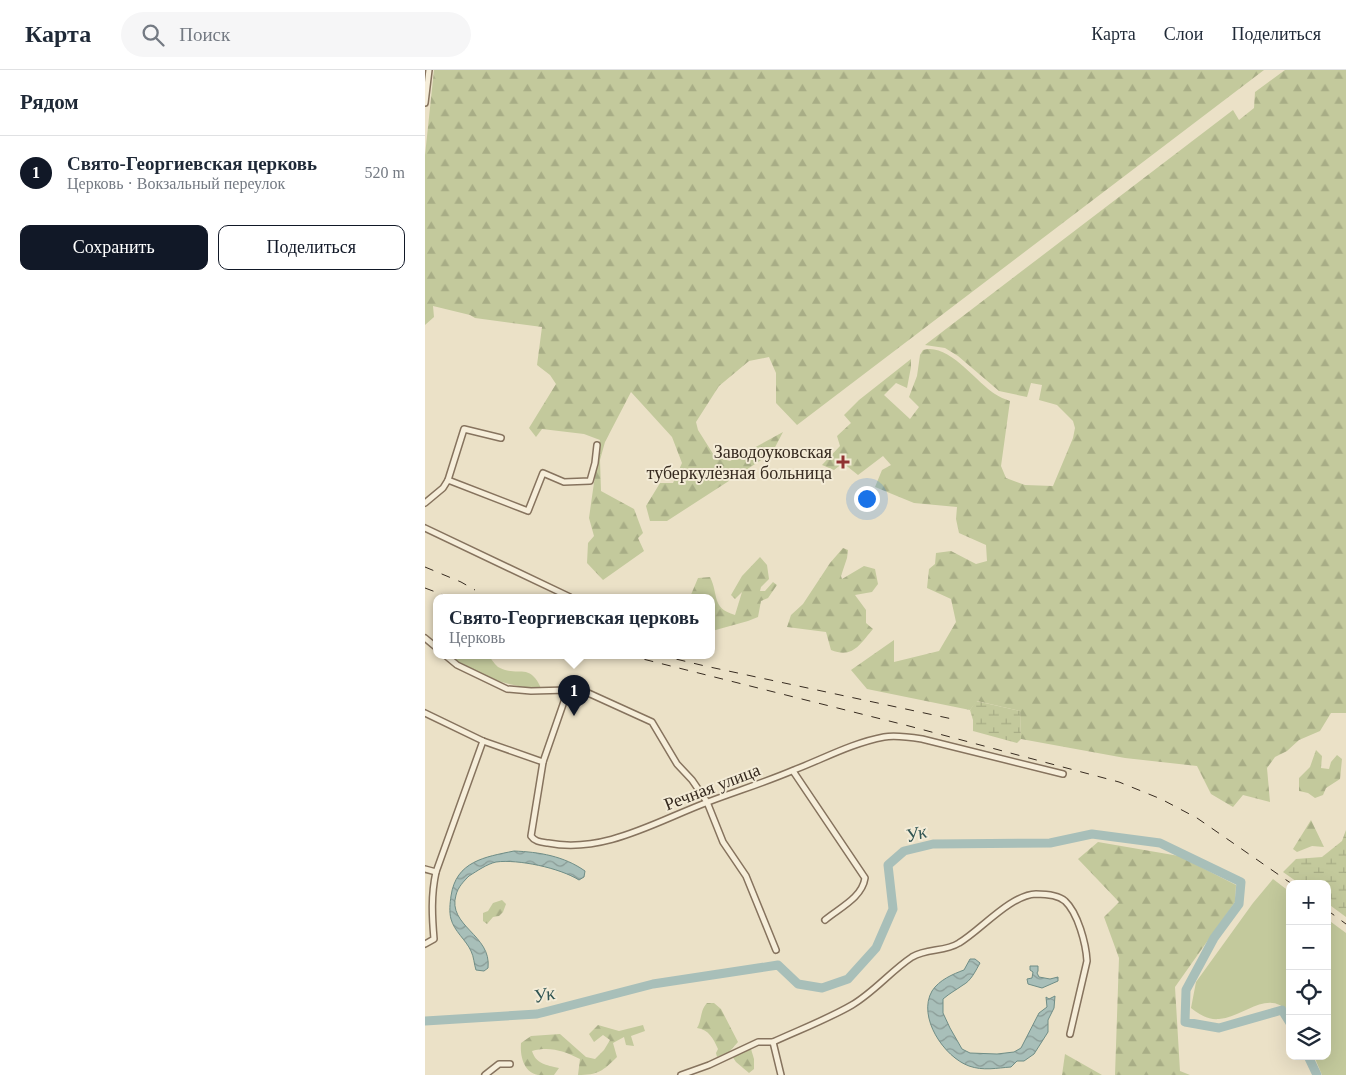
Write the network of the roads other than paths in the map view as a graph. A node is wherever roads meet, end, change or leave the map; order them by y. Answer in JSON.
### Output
{"nodes":[{"id":1,"x":429,"y":70,"type":"edge"},
{"id":2,"x":425,"y":102,"type":"edge"},
{"id":3,"x":501,"y":438,"type":"dead end"},
{"id":4,"x":597,"y":445,"type":"dead end"},
{"id":5,"x":449,"y":480,"type":"junction"},
{"id":6,"x":425,"y":503,"type":"edge"},
{"id":7,"x":425,"y":528,"type":"edge"},
{"id":8,"x":564,"y":594,"type":"edge"},
{"id":9,"x":450,"y":659,"type":"edge"},
{"id":10,"x":568,"y":690,"type":"junction"},
{"id":11,"x":425,"y":713,"type":"edge"},
{"id":12,"x":483,"y":741,"type":"junction"},
{"id":13,"x":543,"y":762,"type":"junction"},
{"id":14,"x":793,"y":771,"type":"junction"},
{"id":15,"x":1063,"y":774,"type":"dead end"},
{"id":16,"x":707,"y":802,"type":"junction"},
{"id":17,"x":425,"y":868,"type":"edge"},
{"id":18,"x":436,"y":872,"type":"junction"},
{"id":19,"x":825,"y":920,"type":"dead end"},
{"id":20,"x":425,"y":944,"type":"edge"},
{"id":21,"x":776,"y":950,"type":"dead end"},
{"id":22,"x":1070,"y":1034,"type":"dead end"},
{"id":23,"x":773,"y":1042,"type":"junction"},
{"id":24,"x":510,"y":1064,"type":"dead end"},
{"id":25,"x":485,"y":1075,"type":"edge"},
{"id":26,"x":681,"y":1075,"type":"edge"},
{"id":27,"x":781,"y":1075,"type":"edge"}],
"edges":[{"from":1,"to":2,"type":"street"},
{"from":3,"to":5,"type":"street"},
{"from":4,"to":5,"type":"street"},
{"from":5,"to":6,"type":"street"},
{"from":7,"to":8,"type":"street"},
{"from":9,"to":10,"type":"street"},
{"from":10,"to":13,"type":"street"},
{"from":10,"to":16,"type":"street"},
{"from":11,"to":12,"type":"street"},
{"from":12,"to":13,"type":"street"},
{"from":12,"to":18,"type":"street"},
{"from":13,"to":16,"type":"street","name":"Речная улица"},
{"from":14,"to":15,"type":"street","name":"Речная улица"},
{"from":14,"to":16,"type":"street","name":"Речная улица"},
{"from":14,"to":19,"type":"street"},
{"from":16,"to":21,"type":"street"},
{"from":17,"to":18,"type":"street"},
{"from":18,"to":20,"type":"street"},
{"from":22,"to":23,"type":"street"},
{"from":23,"to":26,"type":"street"},
{"from":23,"to":27,"type":"street"},
{"from":24,"to":25,"type":"street"}]}
